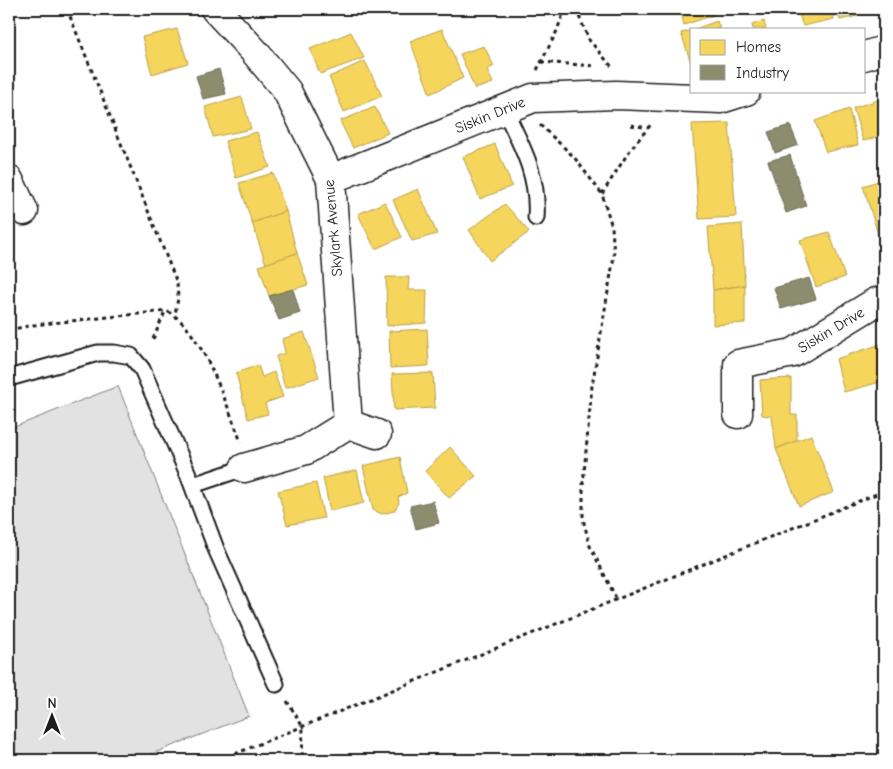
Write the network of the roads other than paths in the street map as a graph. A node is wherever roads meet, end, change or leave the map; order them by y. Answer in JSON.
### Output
{"nodes":[{"id":1,"x":215,"y":9,"type":"edge"},
{"id":2,"x":884,"y":50,"type":"edge"},
{"id":3,"x":866,"y":55,"type":"edge"},
{"id":4,"x":743,"y":92,"type":"edge"},
{"id":5,"x":515,"y":105,"type":"junction"},
{"id":6,"x":331,"y":179,"type":"junction"},
{"id":7,"x":9,"y":180,"type":"edge"},
{"id":8,"x":24,"y":211,"type":"dead end"},
{"id":9,"x":536,"y":218,"type":"dead end"},
{"id":10,"x":884,"y":300,"type":"edge"},
{"id":11,"x":9,"y":378,"type":"edge"},
{"id":12,"x":738,"y":414,"type":"dead end"},
{"id":13,"x":348,"y":424,"type":"junction"},
{"id":14,"x":377,"y":434,"type":"dead end"},
{"id":15,"x":249,"y":468,"type":"joint"},
{"id":16,"x":193,"y":485,"type":"junction"},
{"id":17,"x":276,"y":684,"type":"road end"}],
"edges":[{"from":1,"to":6,"type":"street","name":"Skylark Avenue"},
{"from":2,"to":3,"type":"street"},
{"from":4,"to":5,"type":"street","name":"Siskin Drive"},
{"from":5,"to":6,"type":"street","name":"Siskin Drive"},
{"from":5,"to":9,"type":"lane"},
{"from":6,"to":13,"type":"street","name":"Skylark Avenue"},
{"from":7,"to":8,"type":"street"},
{"from":10,"to":12,"type":"street","name":"Siskin Drive"},
{"from":11,"to":16,"type":"lane"},
{"from":13,"to":14,"type":"street"},
{"from":13,"to":15,"type":"street"},
{"from":15,"to":16,"type":"lane"},
{"from":16,"to":17,"type":"lane"}]}
